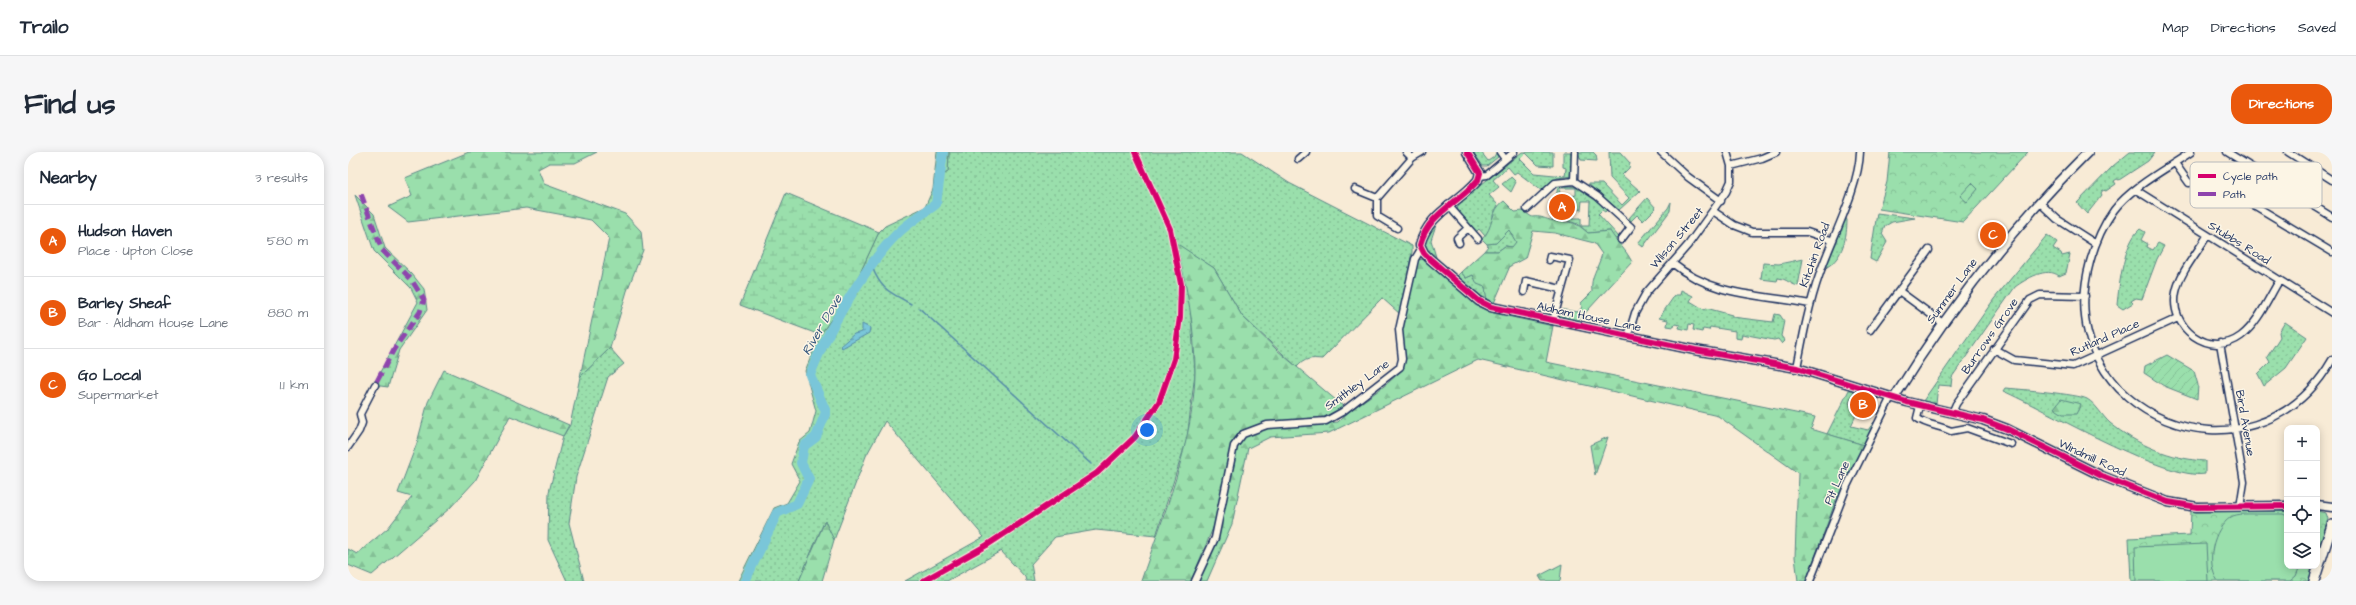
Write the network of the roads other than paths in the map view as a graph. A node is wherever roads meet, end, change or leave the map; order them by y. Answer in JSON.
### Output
{"nodes":[{"id":1,"x":1306,"y":152,"type":"edge"},
{"id":2,"x":1406,"y":152,"type":"edge"},
{"id":3,"x":1422,"y":152,"type":"edge"},
{"id":4,"x":1467,"y":152,"type":"edge"},
{"id":5,"x":1500,"y":152,"type":"edge"},
{"id":6,"x":1514,"y":152,"type":"edge"},
{"id":7,"x":1575,"y":152,"type":"edge"},
{"id":8,"x":1661,"y":152,"type":"edge"},
{"id":9,"x":1727,"y":152,"type":"edge"},
{"id":10,"x":1776,"y":152,"type":"edge"},
{"id":11,"x":1860,"y":152,"type":"edge"},
{"id":12,"x":2086,"y":152,"type":"edge"},
{"id":13,"x":2191,"y":152,"type":"edge"},
{"id":14,"x":2227,"y":152,"type":"edge"},
{"id":15,"x":2288,"y":152,"type":"edge"},
{"id":16,"x":1412,"y":158,"type":"junction"},
{"id":17,"x":1298,"y":159,"type":"dead end"},
{"id":18,"x":1505,"y":159,"type":"junction"},
{"id":19,"x":2243,"y":162,"type":"edge"},
{"id":20,"x":2304,"y":162,"type":"edge"},
{"id":21,"x":2175,"y":163,"type":"junction"},
{"id":22,"x":1732,"y":166,"type":"junction"},
{"id":23,"x":2322,"y":174,"type":"edge"},
{"id":24,"x":1480,"y":176,"type":"junction"},
{"id":25,"x":2332,"y":180,"type":"edge"},
{"id":26,"x":1574,"y":181,"type":"junction"},
{"id":27,"x":2190,"y":183,"type":"edge"},
{"id":28,"x":1355,"y":189,"type":"dead end"},
{"id":29,"x":2136,"y":190,"type":"junction"},
{"id":30,"x":1377,"y":198,"type":"junction"},
{"id":31,"x":1721,"y":201,"type":"junction"},
{"id":32,"x":2040,"y":203,"type":"junction"},
{"id":33,"x":1448,"y":206,"type":"junction"},
{"id":34,"x":2259,"y":208,"type":"edge"},
{"id":35,"x":2317,"y":208,"type":"edge"},
{"id":36,"x":1527,"y":209,"type":"dead end"},
{"id":37,"x":1714,"y":211,"type":"junction"},
{"id":38,"x":2332,"y":217,"type":"edge"},
{"id":39,"x":1636,"y":221,"type":"dead end"},
{"id":40,"x":1631,"y":227,"type":"junction"},
{"id":41,"x":1397,"y":228,"type":"dead end"},
{"id":42,"x":1468,"y":228,"type":"junction"},
{"id":43,"x":2207,"y":236,"type":"junction"},
{"id":44,"x":1478,"y":239,"type":"dead end"},
{"id":45,"x":1621,"y":240,"type":"dead end"},
{"id":46,"x":1831,"y":240,"type":"junction"},
{"id":47,"x":1458,"y":243,"type":"dead end"},
{"id":48,"x":2096,"y":244,"type":"junction"},
{"id":49,"x":1421,"y":249,"type":"junction"},
{"id":50,"x":1929,"y":250,"type":"dead end"},
{"id":51,"x":2332,"y":252,"type":"edge"},
{"id":52,"x":1549,"y":260,"type":"dead end"},
{"id":53,"x":1672,"y":263,"type":"junction"},
{"id":54,"x":2279,"y":281,"type":"junction"},
{"id":55,"x":1561,"y":289,"type":"junction"},
{"id":56,"x":1899,"y":291,"type":"junction"},
{"id":57,"x":1524,"y":292,"type":"dead end"},
{"id":58,"x":2085,"y":296,"type":"junction"},
{"id":59,"x":1810,"y":304,"type":"junction"},
{"id":60,"x":2332,"y":313,"type":"edge"},
{"id":61,"x":2178,"y":318,"type":"junction"},
{"id":62,"x":1553,"y":321,"type":"junction"},
{"id":63,"x":1944,"y":324,"type":"junction"},
{"id":64,"x":1870,"y":330,"type":"dead end"},
{"id":65,"x":1628,"y":336,"type":"junction"},
{"id":66,"x":2220,"y":343,"type":"junction"},
{"id":67,"x":1994,"y":349,"type":"junction"},
{"id":68,"x":2097,"y":356,"type":"junction"},
{"id":69,"x":2332,"y":360,"type":"edge"},
{"id":70,"x":1797,"y":368,"type":"junction"},
{"id":71,"x":375,"y":385,"type":"dead end"},
{"id":72,"x":1892,"y":398,"type":"junction"},
{"id":73,"x":1920,"y":406,"type":"junction"},
{"id":74,"x":1952,"y":413,"type":"junction"},
{"id":75,"x":2236,"y":430,"type":"junction"},
{"id":76,"x":2011,"y":444,"type":"dead end"},
{"id":77,"x":348,"y":447,"type":"edge"},
{"id":78,"x":2320,"y":505,"type":"edge"},
{"id":79,"x":2240,"y":506,"type":"junction"},
{"id":80,"x":2284,"y":506,"type":"edge"},
{"id":81,"x":2332,"y":507,"type":"edge"},
{"id":82,"x":2332,"y":525,"type":"edge"},
{"id":83,"x":1196,"y":581,"type":"edge"},
{"id":84,"x":1810,"y":581,"type":"edge"},
{"id":85,"x":2314,"y":581,"type":"edge"}],
"edges":[{"from":1,"to":17,"type":"street"},
{"from":2,"to":16,"type":"street"},
{"from":3,"to":16,"type":"street"},
{"from":4,"to":24,"type":"street"},
{"from":5,"to":18,"type":"street"},
{"from":6,"to":18,"type":"street"},
{"from":7,"to":26,"type":"street"},
{"from":8,"to":31,"type":"street"},
{"from":9,"to":22,"type":"street","name":"Wilson Street"},
{"from":10,"to":22,"type":"street"},
{"from":11,"to":46,"type":"street","name":"Kitchin Road"},
{"from":12,"to":32,"type":"street","name":"Summer Lane"},
{"from":13,"to":21,"type":"street"},
{"from":14,"to":19,"type":"street"},
{"from":15,"to":20,"type":"street"},
{"from":16,"to":30,"type":"street"},
{"from":18,"to":24,"type":"street"},
{"from":21,"to":27,"type":"street"},
{"from":21,"to":29,"type":"street"},
{"from":22,"to":31,"type":"street","name":"Wilson Street"},
{"from":23,"to":25,"type":"street"},
{"from":24,"to":33,"type":"street"},
{"from":26,"to":36,"type":"street"},
{"from":26,"to":40,"type":"street"},
{"from":28,"to":30,"type":"street"},
{"from":29,"to":43,"type":"street","name":"Stubbs Road"},
{"from":29,"to":48,"type":"street"},
{"from":30,"to":41,"type":"street"},
{"from":31,"to":37,"type":"street","name":"Wilson Street"},
{"from":32,"to":48,"type":"street"},
{"from":32,"to":63,"type":"street","name":"Summer Lane"},
{"from":33,"to":42,"type":"street"},
{"from":33,"to":49,"type":"street"},
{"from":34,"to":51,"type":"street"},
{"from":35,"to":38,"type":"street"},
{"from":37,"to":46,"type":"street"},
{"from":37,"to":53,"type":"street","name":"Wilson Street"},
{"from":39,"to":40,"type":"street"},
{"from":40,"to":45,"type":"street"},
{"from":42,"to":44,"type":"street"},
{"from":42,"to":47,"type":"street"},
{"from":43,"to":54,"type":"street","name":"Stubbs Road"},
{"from":43,"to":61,"type":"street"},
{"from":46,"to":59,"type":"street","name":"Kitchin Road"},
{"from":48,"to":58,"type":"street"},
{"from":49,"to":62,"type":"street","name":"Aldham House Lane"},
{"from":49,"to":83,"type":"street","name":"Smithley Lane"},
{"from":50,"to":56,"type":"street"},
{"from":52,"to":55,"type":"street"},
{"from":53,"to":59,"type":"street"},
{"from":53,"to":65,"type":"street","name":"Wilson Street"},
{"from":54,"to":60,"type":"street","name":"Stubbs Road"},
{"from":54,"to":66,"type":"street"},
{"from":55,"to":57,"type":"street"},
{"from":55,"to":62,"type":"street"},
{"from":56,"to":63,"type":"street"},
{"from":56,"to":64,"type":"street"},
{"from":58,"to":67,"type":"street","name":"Burrows Grove"},
{"from":58,"to":68,"type":"street"},
{"from":59,"to":70,"type":"street","name":"Kitchin Road"},
{"from":61,"to":66,"type":"street"},
{"from":61,"to":68,"type":"street","name":"Rutland Place"},
{"from":62,"to":65,"type":"street","name":"Aldham House Lane"},
{"from":63,"to":72,"type":"street","name":"Summer Lane"},
{"from":65,"to":70,"type":"street","name":"Aldham House Lane"},
{"from":66,"to":75,"type":"street","name":"Bird Avenue"},
{"from":67,"to":68,"type":"street","name":"Rutland Place"},
{"from":67,"to":74,"type":"street","name":"Burrows Grove"},
{"from":68,"to":75,"type":"street"},
{"from":69,"to":75,"type":"street"},
{"from":70,"to":72,"type":"street","name":"Aldham House Lane"},
{"from":71,"to":77,"type":"street"},
{"from":72,"to":73,"type":"street","name":"Windmill Road"},
{"from":72,"to":84,"type":"street","name":"Pit Lane"},
{"from":73,"to":74,"type":"street","name":"Windmill Road"},
{"from":73,"to":76,"type":"street"},
{"from":74,"to":79,"type":"street","name":"Windmill Road"},
{"from":75,"to":79,"type":"street","name":"Bird Avenue"},
{"from":78,"to":81,"type":"street"},
{"from":79,"to":80,"type":"street","name":"Windmill Road"},
{"from":82,"to":85,"type":"main road"}]}
